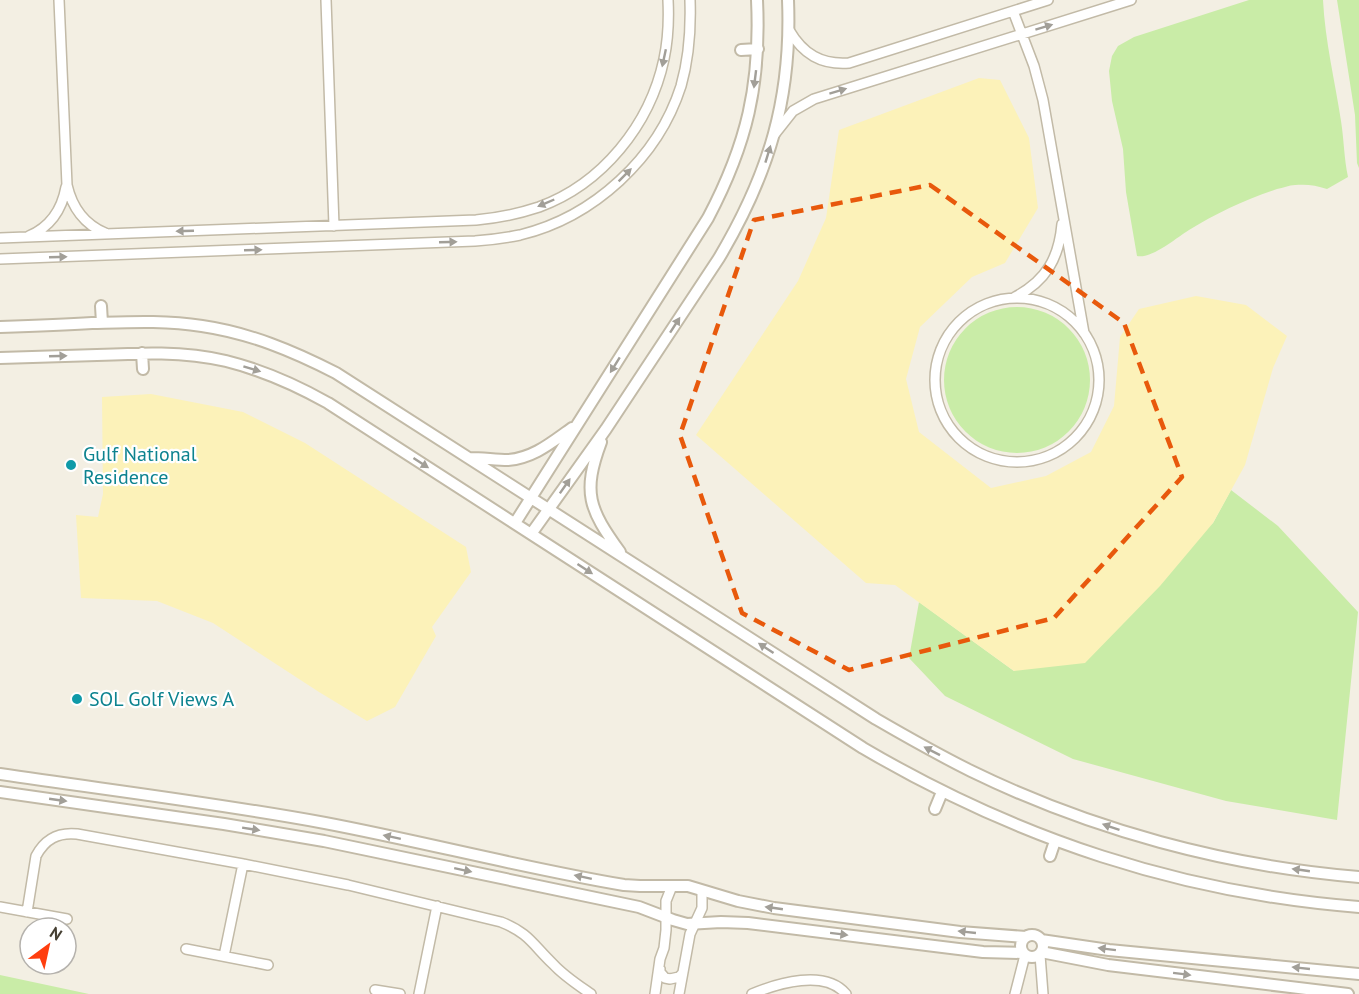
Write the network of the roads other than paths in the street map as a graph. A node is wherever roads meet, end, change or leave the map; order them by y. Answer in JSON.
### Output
{"nodes":[{"id":1,"x":59,"y":0,"type":"edge"},
{"id":2,"x":326,"y":0,"type":"edge"},
{"id":3,"x":668,"y":0,"type":"edge"},
{"id":4,"x":690,"y":0,"type":"edge"},
{"id":5,"x":758,"y":0,"type":"edge"},
{"id":6,"x":788,"y":0,"type":"edge"},
{"id":7,"x":1048,"y":0,"type":"edge"},
{"id":8,"x":1131,"y":0,"type":"edge"},
{"id":9,"x":1013,"y":11,"type":"junction"},
{"id":10,"x":789,"y":30,"type":"junction"},
{"id":11,"x":1022,"y":33,"type":"junction"},
{"id":12,"x":758,"y":49,"type":"junction"},
{"id":13,"x":741,"y":50,"type":"dead end"},
{"id":14,"x":774,"y":135,"type":"junction"},
{"id":15,"x":66,"y":185,"type":"junction"},
{"id":16,"x":1063,"y":210,"type":"junction"},
{"id":17,"x":334,"y":226,"type":"junction"},
{"id":18,"x":108,"y":234,"type":"junction"},
{"id":19,"x":27,"y":237,"type":"junction"},
{"id":20,"x":0,"y":238,"type":"edge"},
{"id":21,"x":0,"y":259,"type":"edge"},
{"id":22,"x":1013,"y":298,"type":"junction"},
{"id":23,"x":101,"y":306,"type":"dead end"},
{"id":24,"x":102,"y":323,"type":"junction"},
{"id":25,"x":0,"y":327,"type":"edge"},
{"id":26,"x":1084,"y":333,"type":"junction"},
{"id":27,"x":142,"y":353,"type":"junction"},
{"id":28,"x":0,"y":358,"type":"edge"},
{"id":29,"x":143,"y":369,"type":"dead end"},
{"id":30,"x":577,"y":425,"type":"junction"},
{"id":31,"x":606,"y":429,"type":"junction"},
{"id":32,"x":468,"y":458,"type":"junction"},
{"id":33,"x":531,"y":497,"type":"junction"},
{"id":34,"x":549,"y":509,"type":"junction"},
{"id":35,"x":515,"y":523,"type":"junction"},
{"id":36,"x":531,"y":534,"type":"junction"},
{"id":37,"x":623,"y":557,"type":"junction"},
{"id":38,"x":0,"y":774,"type":"edge"},
{"id":39,"x":0,"y":792,"type":"edge"},
{"id":40,"x":942,"y":792,"type":"junction"},
{"id":41,"x":935,"y":809,"type":"dead end"},
{"id":42,"x":1055,"y":841,"type":"junction"},
{"id":43,"x":1050,"y":856,"type":"dead end"},
{"id":44,"x":243,"y":864,"type":"junction"},
{"id":45,"x":1359,"y":877,"type":"edge"},
{"id":46,"x":672,"y":886,"type":"junction"},
{"id":47,"x":702,"y":891,"type":"junction"},
{"id":48,"x":437,"y":906,"type":"junction"},
{"id":49,"x":1359,"y":907,"type":"edge"},
{"id":50,"x":0,"y":908,"type":"edge"},
{"id":51,"x":27,"y":912,"type":"junction"},
{"id":52,"x":50,"y":916,"type":"edge"},
{"id":53,"x":666,"y":917,"type":"junction"},
{"id":54,"x":695,"y":924,"type":"junction"},
{"id":55,"x":1026,"y":937,"type":"junction"},
{"id":56,"x":1041,"y":940,"type":"junction"},
{"id":57,"x":186,"y":949,"type":"dead end"},
{"id":58,"x":1024,"y":954,"type":"junction"},
{"id":59,"x":1040,"y":954,"type":"junction"},
{"id":60,"x":224,"y":956,"type":"junction"},
{"id":61,"x":268,"y":965,"type":"dead end"},
{"id":62,"x":659,"y":971,"type":"junction"},
{"id":63,"x":682,"y":974,"type":"junction"},
{"id":64,"x":1359,"y":974,"type":"edge"},
{"id":65,"x":375,"y":990,"type":"dead end"},
{"id":66,"x":1016,"y":993,"type":"edge"},
{"id":67,"x":400,"y":994,"type":"edge"},
{"id":68,"x":419,"y":994,"type":"edge"},
{"id":69,"x":591,"y":994,"type":"edge"},
{"id":70,"x":655,"y":994,"type":"edge"},
{"id":71,"x":679,"y":994,"type":"edge"},
{"id":72,"x":752,"y":994,"type":"edge"},
{"id":73,"x":846,"y":994,"type":"edge"},
{"id":74,"x":1043,"y":994,"type":"edge"},
{"id":75,"x":1348,"y":994,"type":"edge"}],
"edges":[{"from":1,"to":15,"type":"street"},
{"from":2,"to":17,"type":"street"},
{"from":3,"to":17,"type":"street","one_way":true},
{"from":21,"to":4,"type":"street","one_way":true},
{"from":5,"to":12,"type":"street"},
{"from":6,"to":10,"type":"street"},
{"from":7,"to":9,"type":"street"},
{"from":11,"to":8,"type":"street","one_way":true},
{"from":9,"to":10,"type":"street"},
{"from":9,"to":11,"type":"street"},
{"from":10,"to":14,"type":"street"},
{"from":14,"to":11,"type":"street","one_way":true},
{"from":11,"to":16,"type":"street"},
{"from":12,"to":13,"type":"street"},
{"from":12,"to":30,"type":"street","one_way":true},
{"from":31,"to":14,"type":"street","one_way":true},
{"from":15,"to":18,"type":"street"},
{"from":15,"to":19,"type":"street"},
{"from":16,"to":22,"type":"street"},
{"from":16,"to":26,"type":"street"},
{"from":17,"to":18,"type":"street","one_way":true},
{"from":18,"to":19,"type":"street"},
{"from":19,"to":20,"type":"street"},
{"from":22,"to":26,"type":"street"},
{"from":22,"to":26,"type":"street"},
{"from":23,"to":24,"type":"street"},
{"from":24,"to":25,"type":"street"},
{"from":24,"to":32,"type":"street"},
{"from":28,"to":27,"type":"street","one_way":true},
{"from":27,"to":29,"type":"street"},
{"from":27,"to":35,"type":"street","one_way":true},
{"from":30,"to":32,"type":"street"},
{"from":30,"to":33,"type":"street"},
{"from":34,"to":31,"type":"street","one_way":true},
{"from":31,"to":37,"type":"street"},
{"from":32,"to":33,"type":"street"},
{"from":33,"to":34,"type":"street"},
{"from":33,"to":35,"type":"street"},
{"from":34,"to":36,"type":"street"},
{"from":34,"to":37,"type":"street"},
{"from":35,"to":36,"type":"street"},
{"from":36,"to":40,"type":"street","one_way":true},
{"from":45,"to":37,"type":"street","one_way":true},
{"from":46,"to":38,"type":"street","one_way":true},
{"from":39,"to":53,"type":"street","one_way":true},
{"from":40,"to":41,"type":"street"},
{"from":40,"to":42,"type":"street"},
{"from":42,"to":43,"type":"street"},
{"from":42,"to":49,"type":"street"},
{"from":44,"to":48,"type":"street"},
{"from":44,"to":51,"type":"street"},
{"from":44,"to":60,"type":"street"},
{"from":46,"to":47,"type":"street"},
{"from":46,"to":53,"type":"street"},
{"from":47,"to":54,"type":"street"},
{"from":55,"to":47,"type":"street","one_way":true},
{"from":48,"to":68,"type":"street"},
{"from":48,"to":69,"type":"street"},
{"from":50,"to":51,"type":"street"},
{"from":51,"to":52,"type":"street"},
{"from":53,"to":54,"type":"street"},
{"from":53,"to":62,"type":"street"},
{"from":54,"to":58,"type":"street","one_way":true},
{"from":54,"to":63,"type":"street"},
{"from":55,"to":56,"type":"street"},
{"from":55,"to":58,"type":"street"},
{"from":56,"to":59,"type":"street"},
{"from":64,"to":56,"type":"street","one_way":true},
{"from":57,"to":60,"type":"street"},
{"from":58,"to":59,"type":"street"},
{"from":58,"to":66,"type":"street"},
{"from":59,"to":74,"type":"street"},
{"from":59,"to":75,"type":"street","one_way":true},
{"from":60,"to":61,"type":"street"},
{"from":62,"to":63,"type":"street"},
{"from":62,"to":70,"type":"street"},
{"from":63,"to":71,"type":"street"},
{"from":65,"to":67,"type":"street"},
{"from":72,"to":73,"type":"street"}]}
